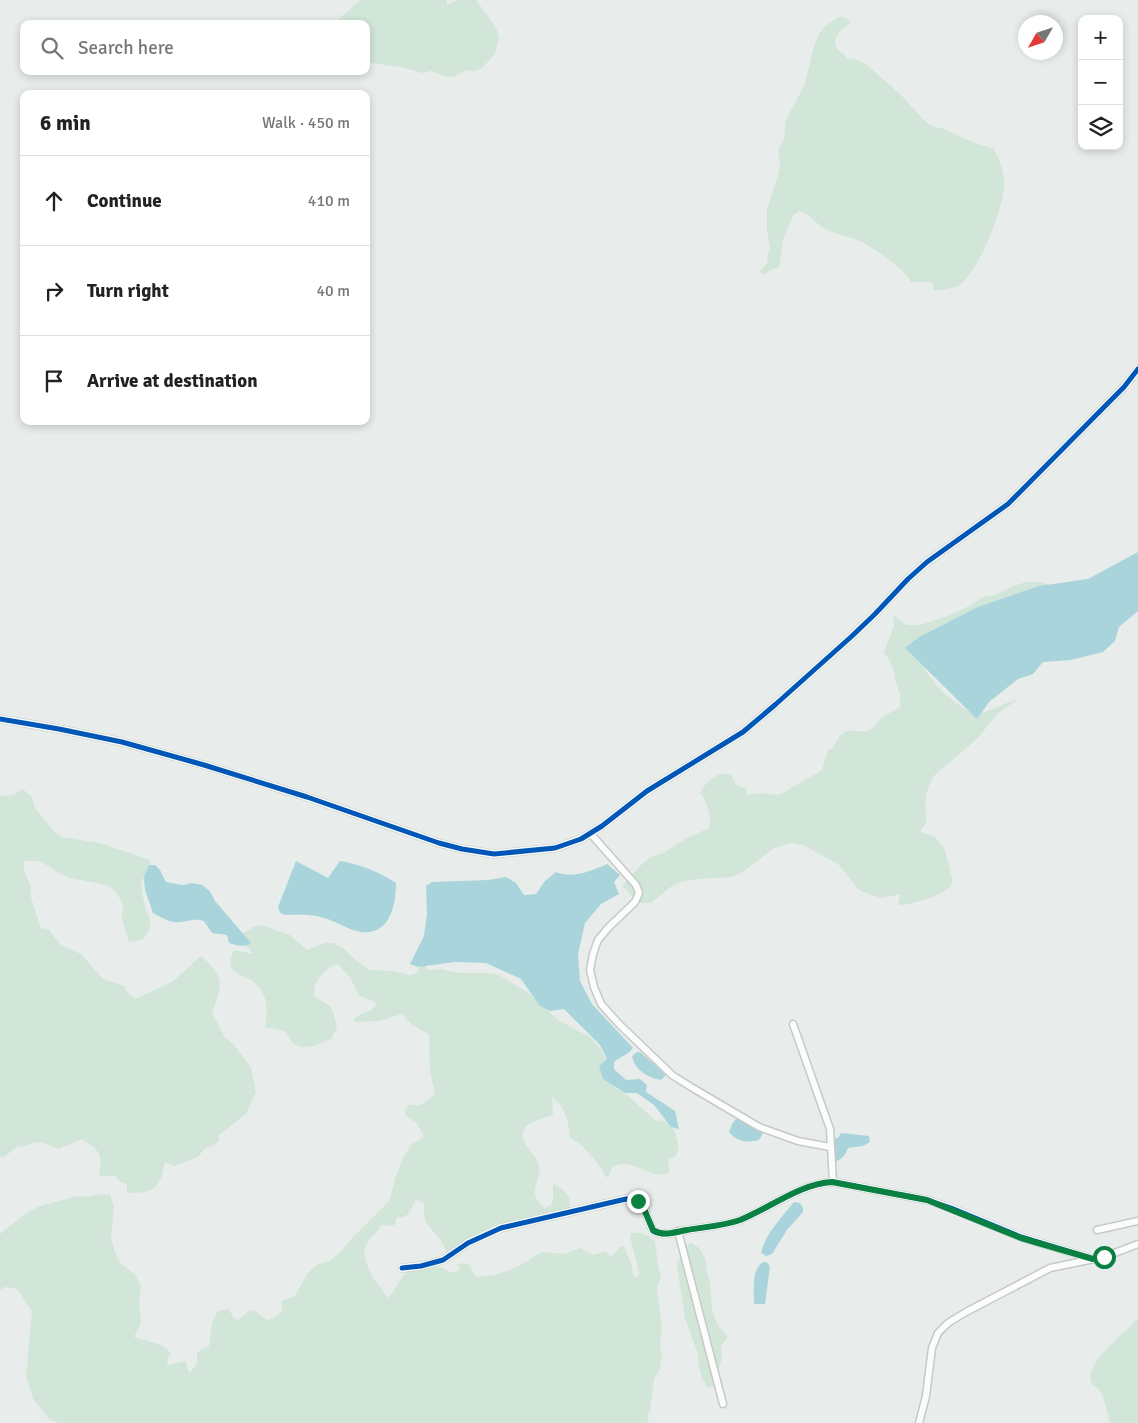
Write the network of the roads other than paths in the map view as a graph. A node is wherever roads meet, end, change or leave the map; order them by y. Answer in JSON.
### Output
{"nodes":[{"id":1,"x":1138,"y":368,"type":"edge"},
{"id":2,"x":0,"y":720,"type":"edge"},
{"id":3,"x":590,"y":834,"type":"junction"},
{"id":4,"x":793,"y":1024,"type":"dead end"},
{"id":5,"x":830,"y":1147,"type":"junction"},
{"id":6,"x":832,"y":1182,"type":"junction"},
{"id":7,"x":1138,"y":1221,"type":"edge"},
{"id":8,"x":1097,"y":1230,"type":"dead end"},
{"id":9,"x":678,"y":1232,"type":"junction"},
{"id":10,"x":1138,"y":1244,"type":"edge"},
{"id":11,"x":1093,"y":1259,"type":"junction"},
{"id":12,"x":402,"y":1268,"type":"dead end"},
{"id":13,"x":723,"y":1404,"type":"dead end"},
{"id":14,"x":919,"y":1423,"type":"edge"}],
"edges":[{"from":1,"to":3,"type":"street"},
{"from":2,"to":3,"type":"street"},
{"from":3,"to":5,"type":"street"},
{"from":4,"to":5,"type":"street"},
{"from":5,"to":6,"type":"street"},
{"from":6,"to":9,"type":"street"},
{"from":6,"to":11,"type":"street"},
{"from":7,"to":8,"type":"street"},
{"from":9,"to":12,"type":"street"},
{"from":9,"to":13,"type":"street"},
{"from":10,"to":11,"type":"street"},
{"from":11,"to":14,"type":"street"}]}
